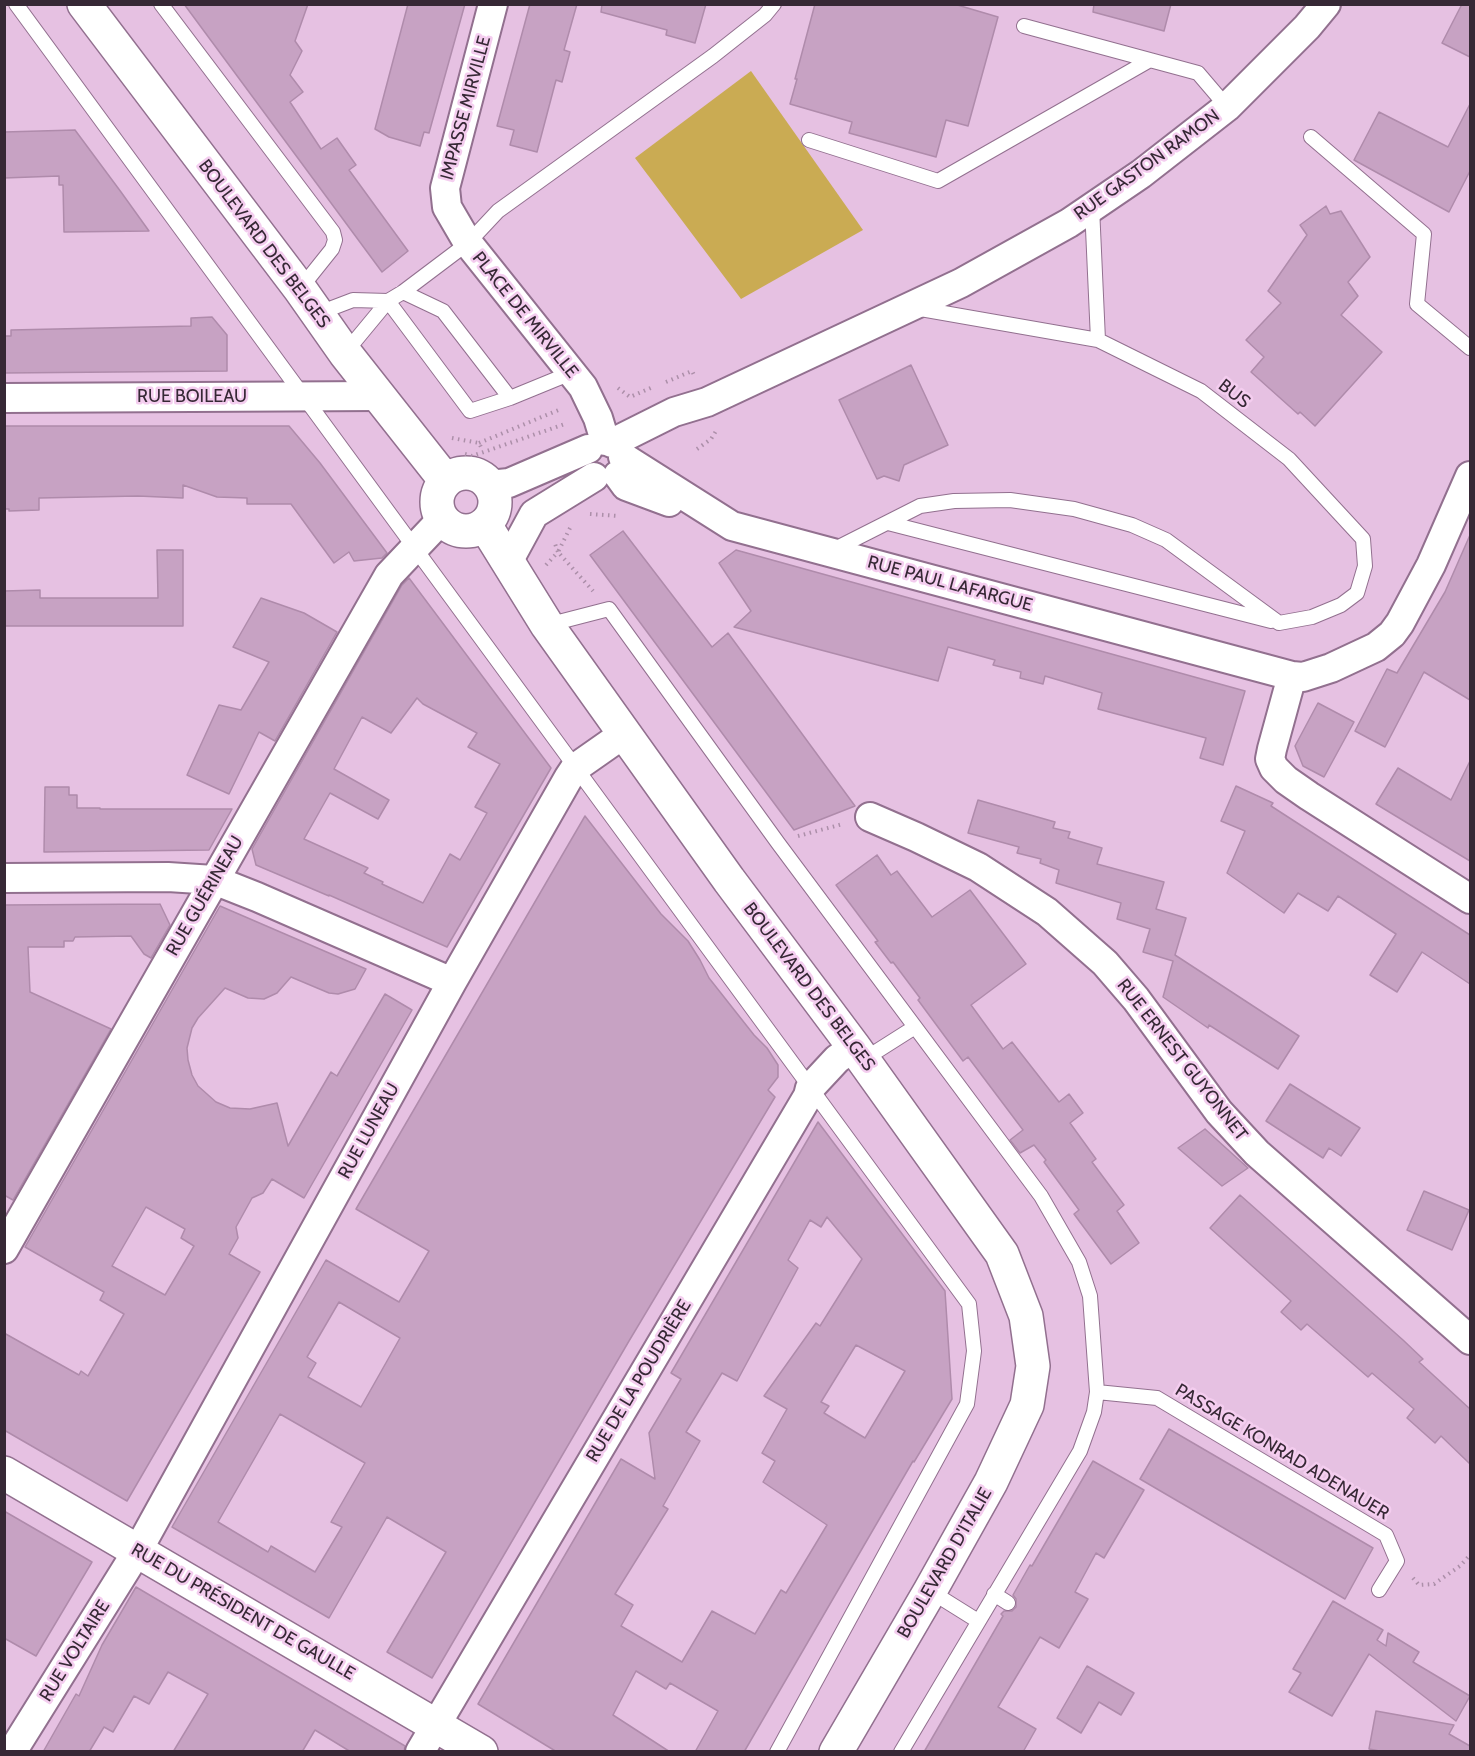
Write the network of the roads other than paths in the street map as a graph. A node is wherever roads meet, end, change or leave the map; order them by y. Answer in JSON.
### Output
{"nodes":[{"id":1,"x":16,"y":4,"type":"edge"},
{"id":2,"x":84,"y":4,"type":"edge"},
{"id":3,"x":161,"y":4,"type":"edge"},
{"id":4,"x":493,"y":4,"type":"edge"},
{"id":5,"x":774,"y":4,"type":"edge"},
{"id":6,"x":1326,"y":4,"type":"edge"},
{"id":7,"x":1024,"y":26,"type":"dead end"},
{"id":8,"x":1150,"y":60,"type":"junction"},
{"id":9,"x":1227,"y":107,"type":"junction"},
{"id":10,"x":1311,"y":136,"type":"dead end"},
{"id":11,"x":809,"y":140,"type":"dead end"},
{"id":12,"x":1092,"y":207,"type":"junction"},
{"id":13,"x":468,"y":243,"type":"junction"},
{"id":14,"x":300,"y":289,"type":"junction"},
{"id":15,"x":403,"y":292,"type":"junction"},
{"id":16,"x":388,"y":301,"type":"junction"},
{"id":17,"x":910,"y":308,"type":"junction"},
{"id":18,"x":320,"y":318,"type":"junction"},
{"id":19,"x":1098,"y":340,"type":"junction"},
{"id":20,"x":1470,"y":348,"type":"edge"},
{"id":21,"x":345,"y":353,"type":"junction"},
{"id":22,"x":577,"y":380,"type":"junction"},
{"id":23,"x":303,"y":396,"type":"junction"},
{"id":24,"x":379,"y":396,"type":"junction"},
{"id":25,"x":4,"y":398,"type":"edge"},
{"id":26,"x":510,"y":398,"type":"junction"},
{"id":27,"x":608,"y":452,"type":"junction"},
{"id":28,"x":451,"y":466,"type":"junction"},
{"id":29,"x":1470,"y":476,"type":"edge"},
{"id":30,"x":489,"y":485,"type":"junction"},
{"id":31,"x":442,"y":519,"type":"junction"},
{"id":32,"x":888,"y":523,"type":"junction"},
{"id":33,"x":485,"y":525,"type":"junction"},
{"id":34,"x":414,"y":548,"type":"junction"},
{"id":35,"x":829,"y":552,"type":"junction"},
{"id":36,"x":508,"y":562,"type":"junction"},
{"id":37,"x":1279,"y":623,"type":"junction"},
{"id":38,"x":547,"y":625,"type":"junction"},
{"id":39,"x":1292,"y":676,"type":"junction"},
{"id":40,"x":625,"y":733,"type":"junction"},
{"id":41,"x":575,"y":768,"type":"junction"},
{"id":42,"x":861,"y":819,"type":"road end"},
{"id":43,"x":4,"y":878,"type":"edge"},
{"id":44,"x":214,"y":880,"type":"junction"},
{"id":45,"x":1470,"y":899,"type":"edge"},
{"id":46,"x":452,"y":982,"type":"junction"},
{"id":47,"x":915,"y":1028,"type":"junction"},
{"id":48,"x":859,"y":1053,"type":"junction"},
{"id":49,"x":810,"y":1088,"type":"junction"},
{"id":50,"x":4,"y":1249,"type":"edge"},
{"id":51,"x":1470,"y":1340,"type":"edge"},
{"id":52,"x":1033,"y":1366,"type":"joint"},
{"id":53,"x":1097,"y":1392,"type":"junction"},
{"id":54,"x":4,"y":1473,"type":"edge"},
{"id":55,"x":138,"y":1550,"type":"junction"},
{"id":56,"x":1379,"y":1590,"type":"dead end"},
{"id":57,"x":930,"y":1591,"type":"junction"},
{"id":58,"x":994,"y":1594,"type":"junction"},
{"id":59,"x":1008,"y":1603,"type":"dead end"},
{"id":60,"x":978,"y":1622,"type":"junction"},
{"id":61,"x":428,"y":1738,"type":"edge"},
{"id":62,"x":12,"y":1752,"type":"edge"},
{"id":63,"x":481,"y":1752,"type":"edge"},
{"id":64,"x":777,"y":1752,"type":"edge"},
{"id":65,"x":836,"y":1752,"type":"edge"},
{"id":66,"x":901,"y":1752,"type":"edge"}],
"edges":[{"from":1,"to":23,"type":"lane"},
{"from":2,"to":14,"type":"main road","name":"BOULEVARD DES BELGES"},
{"from":3,"to":14,"type":"lane"},
{"from":4,"to":13,"type":"street","name":"IMPASSE MIRVILLE"},
{"from":5,"to":13,"type":"lane"},
{"from":6,"to":9,"type":"street","name":"RUE GASTON RAMON"},
{"from":7,"to":8,"type":"lane"},
{"from":8,"to":9,"type":"lane"},
{"from":8,"to":11,"type":"lane"},
{"from":9,"to":12,"type":"street","name":"RUE GASTON RAMON"},
{"from":10,"to":20,"type":"lane"},
{"from":12,"to":17,"type":"street","name":"RUE GASTON RAMON"},
{"from":12,"to":19,"type":"lane"},
{"from":13,"to":15,"type":"lane"},
{"from":13,"to":22,"type":"street","name":"PLACE DE MIRVILLE"},
{"from":14,"to":18,"type":"main road","name":"BOULEVARD DES BELGES"},
{"from":15,"to":16,"type":"lane"},
{"from":15,"to":26,"type":"lane"},
{"from":16,"to":18,"type":"lane"},
{"from":16,"to":21,"type":"lane"},
{"from":16,"to":26,"type":"lane"},
{"from":17,"to":19,"type":"lane","name":"BUS"},
{"from":17,"to":27,"type":"street","name":"RUE GASTON RAMON"},
{"from":18,"to":21,"type":"main road","name":"BOULEVARD DES BELGES"},
{"from":19,"to":37,"type":"lane","name":"BUS"},
{"from":21,"to":24,"type":"main road","name":"BOULEVARD DES BELGES"},
{"from":22,"to":26,"type":"lane"},
{"from":22,"to":27,"type":"street","name":"PLACE DE MIRVILLE"},
{"from":23,"to":24,"type":"street","name":"RUE BOILEAU"},
{"from":23,"to":25,"type":"street","name":"RUE BOILEAU"},
{"from":23,"to":34,"type":"lane"},
{"from":24,"to":28,"type":"main road","name":"BOULEVARD DES BELGES"},
{"from":27,"to":30,"type":"street"},
{"from":27,"to":35,"type":"street","name":"RUE PAUL LAFARGUE"},
{"from":27,"to":36,"type":"street"},
{"from":28,"to":30,"type":"main road"},
{"from":28,"to":31,"type":"main road"},
{"from":29,"to":39,"type":"street"},
{"from":30,"to":33,"type":"main road"},
{"from":31,"to":33,"type":"main road"},
{"from":31,"to":34,"type":"street","name":"RUE GUÉRINEAU"},
{"from":32,"to":35,"type":"lane"},
{"from":32,"to":37,"type":"lane","name":"BUS"},
{"from":32,"to":37,"type":"lane"},
{"from":33,"to":36,"type":"main road","name":"BOULEVARD DES BELGES"},
{"from":34,"to":41,"type":"lane"},
{"from":34,"to":44,"type":"street","name":"RUE GUÉRINEAU"},
{"from":35,"to":39,"type":"street","name":"RUE PAUL LAFARGUE"},
{"from":36,"to":38,"type":"main road","name":"BOULEVARD DES BELGES"},
{"from":38,"to":40,"type":"main road","name":"BOULEVARD DES BELGES"},
{"from":38,"to":47,"type":"lane"},
{"from":39,"to":45,"type":"street"},
{"from":40,"to":41,"type":"street","name":"RUE LUNEAU"},
{"from":40,"to":48,"type":"main road","name":"BOULEVARD DES BELGES"},
{"from":41,"to":46,"type":"street","name":"RUE LUNEAU"},
{"from":41,"to":49,"type":"lane"},
{"from":42,"to":51,"type":"street","name":"RUE ERNEST GUYONNET"},
{"from":43,"to":44,"type":"street"},
{"from":44,"to":46,"type":"street"},
{"from":44,"to":50,"type":"street","name":"RUE GUÉRINEAU"},
{"from":46,"to":55,"type":"street","name":"RUE LUNEAU"},
{"from":47,"to":48,"type":"lane"},
{"from":47,"to":53,"type":"lane"},
{"from":48,"to":49,"type":"street","name":"RUE DE LA POUDRIÈRE"},
{"from":48,"to":52,"type":"main road","name":"BOULEVARD DES BELGES"},
{"from":49,"to":61,"type":"street","name":"RUE DE LA POUDRIÈRE"},
{"from":49,"to":64,"type":"lane"},
{"from":52,"to":57,"type":"main road","name":"BOULEVARD D'ITALIE"},
{"from":53,"to":56,"type":"lane","name":"PASSAGE KONRAD ADENAUER"},
{"from":53,"to":58,"type":"lane"},
{"from":54,"to":55,"type":"main road","name":"RUE DU PRÉSIDENT DE GAULLE"},
{"from":55,"to":61,"type":"main road","name":"RUE DU PRÉSIDENT DE GAULLE"},
{"from":55,"to":62,"type":"street","name":"RUE VOLTAIRE"},
{"from":57,"to":60,"type":"lane"},
{"from":57,"to":65,"type":"main road","name":"BOULEVARD D'ITALIE"},
{"from":58,"to":59,"type":"lane"},
{"from":58,"to":60,"type":"lane"},
{"from":60,"to":66,"type":"lane"},
{"from":61,"to":63,"type":"main road","name":"RUE DU PRÉSIDENT DE GAULLE"}]}
